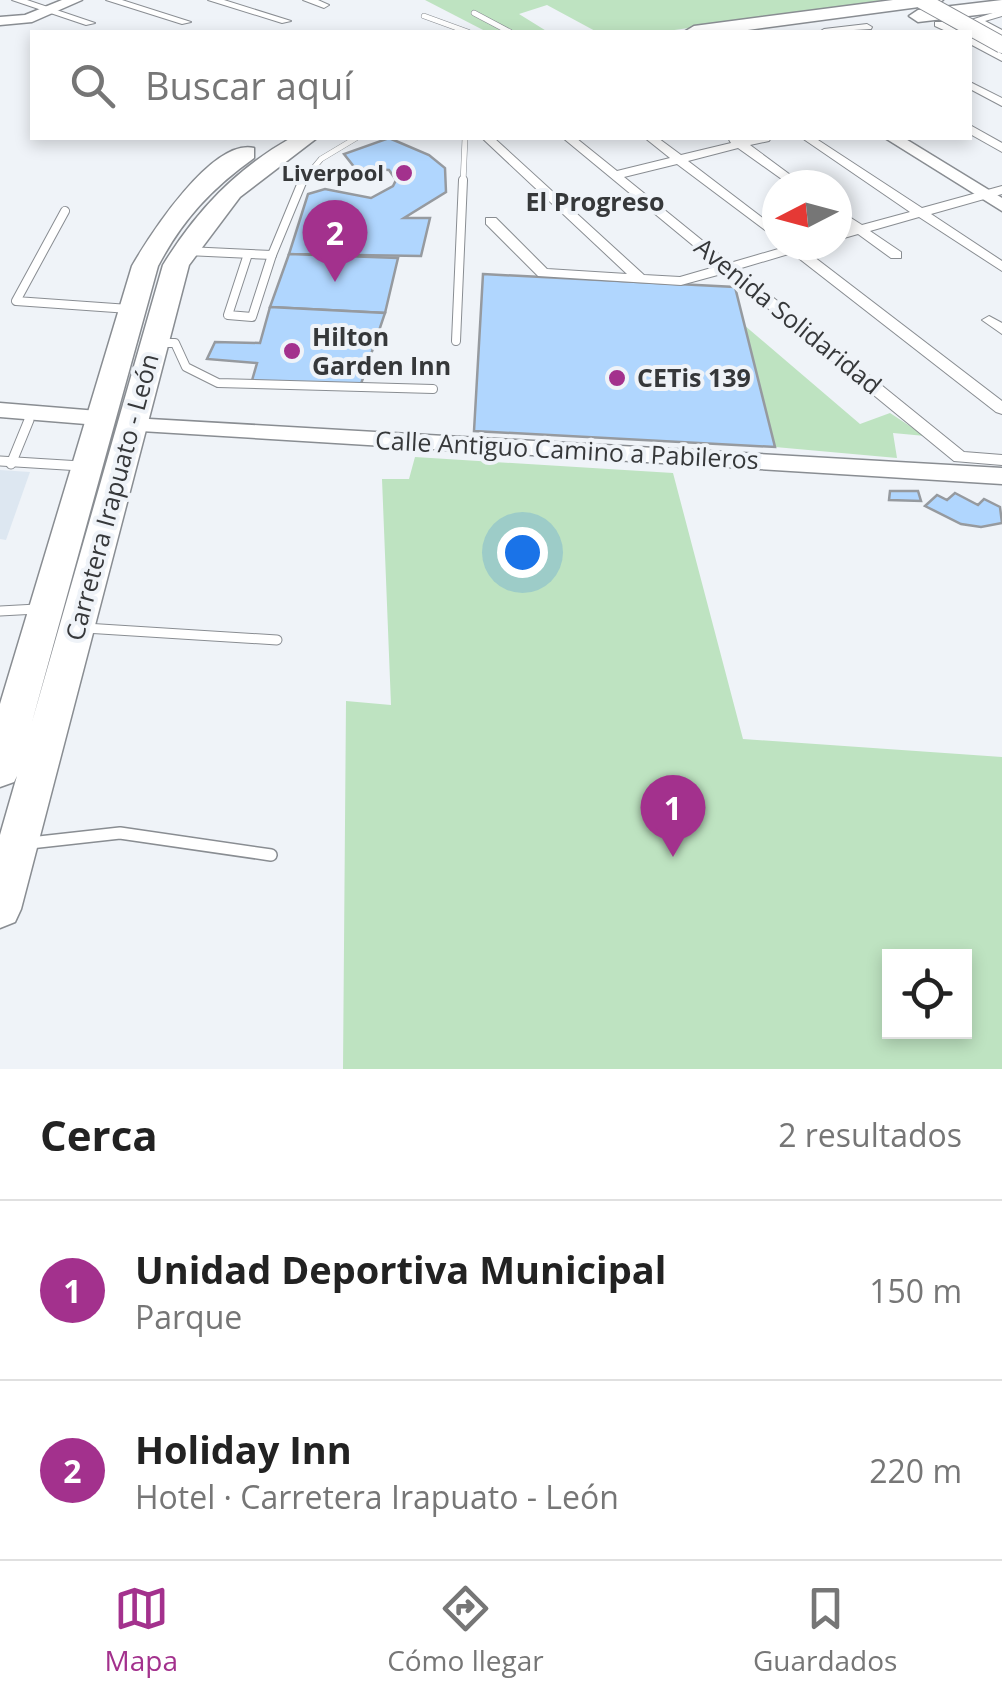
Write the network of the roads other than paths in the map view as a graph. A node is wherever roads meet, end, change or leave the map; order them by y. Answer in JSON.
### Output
{"nodes":[{"id":1,"x":16,"y":0,"type":"edge"},
{"id":2,"x":74,"y":0,"type":"edge"},
{"id":3,"x":111,"y":0,"type":"edge"},
{"id":4,"x":212,"y":0,"type":"edge"},
{"id":5,"x":308,"y":0,"type":"edge"},
{"id":6,"x":934,"y":0,"type":"edge"},
{"id":7,"x":911,"y":1,"type":"edge"},
{"id":8,"x":324,"y":4,"type":"dead end"},
{"id":9,"x":50,"y":10,"type":"junction"},
{"id":10,"x":1002,"y":10,"type":"edge"},
{"id":11,"x":474,"y":13,"type":"dead end"},
{"id":12,"x":424,"y":16,"type":"dead end"},
{"id":13,"x":0,"y":21,"type":"edge"},
{"id":14,"x":286,"y":21,"type":"dead end"},
{"id":15,"x":186,"y":22,"type":"dead end"},
{"id":16,"x":90,"y":23,"type":"dead end"},
{"id":17,"x":939,"y":24,"type":"dead end"},
{"id":18,"x":868,"y":28,"type":"edge"},
{"id":19,"x":462,"y":30,"type":"edge"},
{"id":20,"x":508,"y":30,"type":"edge"},
{"id":21,"x":708,"y":30,"type":"edge"},
{"id":22,"x":826,"y":30,"type":"edge"},
{"id":23,"x":951,"y":30,"type":"edge"},
{"id":24,"x":965,"y":30,"type":"edge"},
{"id":25,"x":972,"y":34,"type":"edge"},
{"id":26,"x":1002,"y":34,"type":"edge"},
{"id":27,"x":972,"y":41,"type":"edge"},
{"id":28,"x":997,"y":47,"type":"edge"},
{"id":29,"x":972,"y":53,"type":"edge"},
{"id":30,"x":1002,"y":58,"type":"edge"},
{"id":31,"x":972,"y":86,"type":"edge"},
{"id":32,"x":1002,"y":103,"type":"edge"},
{"id":33,"x":972,"y":131,"type":"edge"},
{"id":34,"x":268,"y":140,"type":"edge"},
{"id":35,"x":303,"y":140,"type":"edge"},
{"id":36,"x":351,"y":140,"type":"edge"},
{"id":37,"x":465,"y":140,"type":"edge"},
{"id":38,"x":490,"y":140,"type":"edge"},
{"id":39,"x":572,"y":140,"type":"edge"},
{"id":40,"x":654,"y":140,"type":"edge"},
{"id":41,"x":735,"y":140,"type":"edge"},
{"id":42,"x":811,"y":140,"type":"edge"},
{"id":43,"x":897,"y":140,"type":"edge"},
{"id":44,"x":909,"y":140,"type":"edge"},
{"id":45,"x":1002,"y":148,"type":"edge"},
{"id":46,"x":680,"y":159,"type":"junction"},
{"id":47,"x":777,"y":170,"type":"edge"},
{"id":48,"x":617,"y":176,"type":"junction"},
{"id":49,"x":997,"y":196,"type":"edge"},
{"id":50,"x":66,"y":211,"type":"dead end"},
{"id":51,"x":920,"y":213,"type":"junction"},
{"id":52,"x":491,"y":220,"type":"dead end"},
{"id":53,"x":762,"y":223,"type":"edge"},
{"id":54,"x":852,"y":223,"type":"edge"},
{"id":55,"x":861,"y":230,"type":"junction"},
{"id":56,"x":852,"y":232,"type":"edge"},
{"id":57,"x":184,"y":251,"type":"junction"},
{"id":58,"x":248,"y":254,"type":"junction"},
{"id":59,"x":272,"y":255,"type":"junction"},
{"id":60,"x":896,"y":255,"type":"dead end"},
{"id":61,"x":762,"y":257,"type":"edge"},
{"id":62,"x":815,"y":260,"type":"edge"},
{"id":63,"x":728,"y":267,"type":"junction"},
{"id":64,"x":1002,"y":267,"type":"edge"},
{"id":65,"x":641,"y":279,"type":"junction"},
{"id":66,"x":132,"y":310,"type":"junction"},
{"id":67,"x":1002,"y":316,"type":"edge"},
{"id":68,"x":1002,"y":330,"type":"edge"},
{"id":69,"x":456,"y":342,"type":"dead end"},
{"id":70,"x":154,"y":344,"type":"junction"},
{"id":71,"x":434,"y":390,"type":"dead end"},
{"id":72,"x":1002,"y":409,"type":"edge"},
{"id":73,"x":0,"y":410,"type":"edge"},
{"id":74,"x":98,"y":418,"type":"junction"},
{"id":75,"x":28,"y":420,"type":"dead end"},
{"id":76,"x":132,"y":426,"type":"junction"},
{"id":77,"x":0,"y":460,"type":"edge"},
{"id":78,"x":1002,"y":460,"type":"edge"},
{"id":79,"x":11,"y":464,"type":"junction"},
{"id":80,"x":84,"y":466,"type":"junction"},
{"id":81,"x":1002,"y":476,"type":"edge"},
{"id":82,"x":45,"y":608,"type":"junction"},
{"id":83,"x":0,"y":611,"type":"edge"},
{"id":84,"x":77,"y":627,"type":"junction"},
{"id":85,"x":277,"y":640,"type":"dead end"},
{"id":86,"x":0,"y":771,"type":"edge"},
{"id":87,"x":18,"y":844,"type":"junction"},
{"id":88,"x":271,"y":855,"type":"dead end"},
{"id":89,"x":0,"y":909,"type":"edge"}],
"edges":[{"from":1,"to":9,"type":"street"},
{"from":2,"to":9,"type":"street"},
{"from":3,"to":15,"type":"street"},
{"from":4,"to":14,"type":"street"},
{"from":5,"to":8,"type":"street"},
{"from":6,"to":7,"type":"highway"},
{"from":7,"to":21,"type":"highway"},
{"from":7,"to":24,"type":"street","bridge":true},
{"from":9,"to":13,"type":"street"},
{"from":9,"to":16,"type":"street"},
{"from":10,"to":18,"type":"highway"},
{"from":10,"to":26,"type":"street"},
{"from":11,"to":20,"type":"lane"},
{"from":12,"to":19,"type":"lane"},
{"from":17,"to":23,"type":"street"},
{"from":18,"to":22,"type":"highway"},
{"from":25,"to":28,"type":"street","bridge":true},
{"from":27,"to":28,"type":"street"},
{"from":28,"to":29,"type":"street"},
{"from":28,"to":30,"type":"street"},
{"from":31,"to":32,"type":"street"},
{"from":33,"to":45,"type":"street"},
{"from":34,"to":66,"type":"highway","name":"Carretera Irapuato - León"},
{"from":35,"to":57,"type":"highway","name":"Carretera Irapuato - León"},
{"from":36,"to":59,"type":"lane"},
{"from":37,"to":69,"type":"lane"},
{"from":38,"to":65,"type":"street"},
{"from":39,"to":48,"type":"street","name":"Avenida Solidaridad"},
{"from":40,"to":46,"type":"street"},
{"from":41,"to":46,"type":"street"},
{"from":41,"to":47,"type":"street"},
{"from":42,"to":51,"type":"street"},
{"from":43,"to":49,"type":"street"},
{"from":44,"to":49,"type":"street"},
{"from":46,"to":48,"type":"street"},
{"from":46,"to":53,"type":"street"},
{"from":48,"to":63,"type":"street","name":"Avenida Solidaridad"},
{"from":49,"to":51,"type":"street"},
{"from":50,"to":66,"type":"lane"},
{"from":51,"to":55,"type":"street"},
{"from":51,"to":64,"type":"street"},
{"from":52,"to":65,"type":"street"},
{"from":54,"to":55,"type":"street"},
{"from":55,"to":56,"type":"street"},
{"from":55,"to":60,"type":"street"},
{"from":57,"to":58,"type":"lane"},
{"from":57,"to":70,"type":"highway","name":"Carretera Irapuato - León"},
{"from":58,"to":59,"type":"lane"},
{"from":58,"to":59,"type":"lane"},
{"from":61,"to":63,"type":"street"},
{"from":62,"to":72,"type":"street"},
{"from":63,"to":65,"type":"street"},
{"from":63,"to":78,"type":"street","name":"Avenida Solidaridad"},
{"from":66,"to":74,"type":"highway","name":"Carretera Irapuato - León"},
{"from":67,"to":68,"type":"street"},
{"from":70,"to":71,"type":"lane"},
{"from":70,"to":76,"type":"highway","name":"Carretera Irapuato - León"},
{"from":73,"to":74,"type":"street"},
{"from":74,"to":80,"type":"highway","name":"Carretera Irapuato - León"},
{"from":75,"to":79,"type":"lane"},
{"from":76,"to":81,"type":"street","name":"Calle Antiguo Camino a Pabileros"},
{"from":76,"to":84,"type":"highway","name":"Carretera Irapuato - León"},
{"from":77,"to":79,"type":"lane"},
{"from":79,"to":80,"type":"lane"},
{"from":80,"to":82,"type":"highway","name":"Carretera Irapuato - León"},
{"from":82,"to":83,"type":"lane"},
{"from":82,"to":86,"type":"highway","name":"Carretera Irapuato - León"},
{"from":84,"to":85,"type":"lane"},
{"from":84,"to":87,"type":"highway","name":"Carretera Irapuato - León"},
{"from":87,"to":88,"type":"lane"},
{"from":87,"to":89,"type":"highway","name":"Carretera Irapuato - León"}]}
